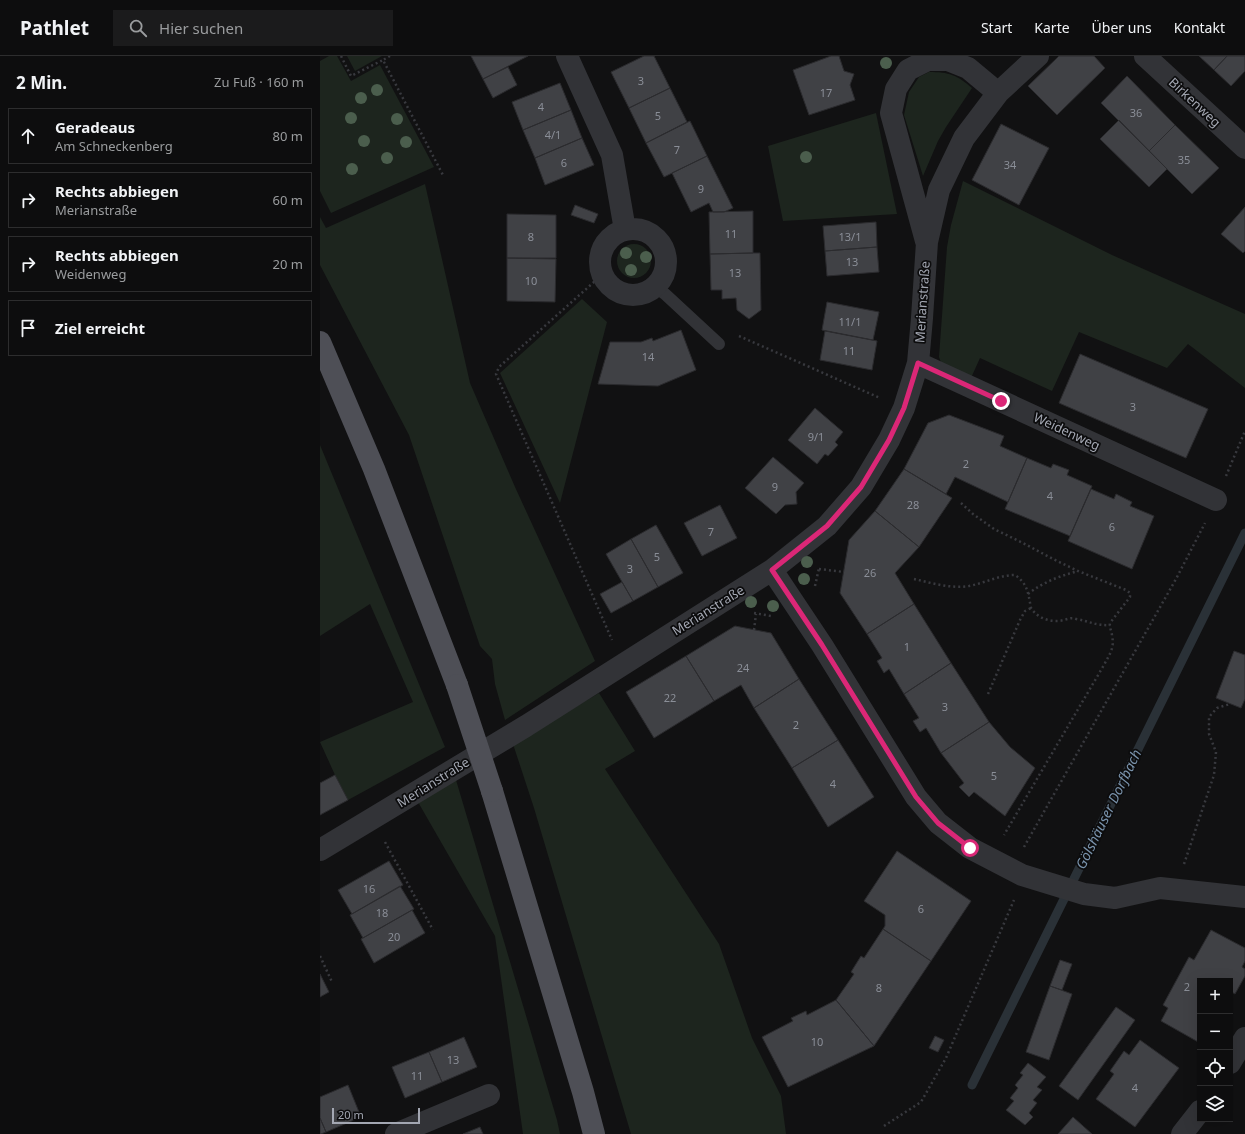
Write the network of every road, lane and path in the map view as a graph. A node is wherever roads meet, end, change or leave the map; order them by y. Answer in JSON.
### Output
{"nodes":[{"id":1,"x":341,"y":56,"type":"edge"},
{"id":2,"x":390,"y":56,"type":"edge"},
{"id":3,"x":566,"y":56,"type":"edge"},
{"id":4,"x":1038,"y":56,"type":"edge"},
{"id":5,"x":1146,"y":56,"type":"edge"},
{"id":6,"x":383,"y":60,"type":"junction"},
{"id":7,"x":998,"y":94,"type":"junction"},
{"id":8,"x":1245,"y":148,"type":"edge"},
{"id":9,"x":444,"y":178,"type":"dead end"},
{"id":10,"x":625,"y":230,"type":"junction"},
{"id":11,"x":927,"y":242,"type":"junction"},
{"id":12,"x":604,"y":279,"type":"junction"},
{"id":13,"x":655,"y":287,"type":"junction"},
{"id":14,"x":320,"y":342,"type":"edge"},
{"id":15,"x":718,"y":344,"type":"joint"},
{"id":16,"x":918,"y":363,"type":"junction"},
{"id":17,"x":904,"y":408,"type":"junction"},
{"id":18,"x":1245,"y":431,"type":"edge"},
{"id":19,"x":1216,"y":500,"type":"junction"},
{"id":20,"x":961,"y":503,"type":"dead end"},
{"id":21,"x":819,"y":569,"type":"dead end"},
{"id":22,"x":772,"y":570,"type":"junction"},
{"id":23,"x":1078,"y":571,"type":"junction"},
{"id":24,"x":844,"y":572,"type":"dead end"},
{"id":25,"x":914,"y":579,"type":"dead end"},
{"id":26,"x":1028,"y":594,"type":"junction"},
{"id":27,"x":1031,"y":608,"type":"junction"},
{"id":28,"x":756,"y":614,"type":"dead end"},
{"id":29,"x":1110,"y":625,"type":"junction"},
{"id":30,"x":754,"y":630,"type":"dead end"},
{"id":31,"x":612,"y":641,"type":"dead end"},
{"id":32,"x":988,"y":694,"type":"dead end"},
{"id":33,"x":1230,"y":704,"type":"dead end"},
{"id":34,"x":320,"y":850,"type":"edge"},
{"id":35,"x":391,"y":855,"type":"dead end"},
{"id":36,"x":990,"y":858,"type":"junction"},
{"id":37,"x":1016,"y":873,"type":"junction"},
{"id":38,"x":1176,"y":890,"type":"junction"},
{"id":39,"x":1245,"y":897,"type":"edge"},
{"id":40,"x":433,"y":930,"type":"dead end"},
{"id":41,"x":320,"y":956,"type":"edge"},
{"id":42,"x":332,"y":982,"type":"dead end"},
{"id":43,"x":1245,"y":1038,"type":"edge"},
{"id":44,"x":1233,"y":1058,"type":"edge"},
{"id":45,"x":489,"y":1095,"type":"dead end"},
{"id":46,"x":1197,"y":1115,"type":"edge"},
{"id":47,"x":884,"y":1126,"type":"dead end"},
{"id":48,"x":396,"y":1134,"type":"edge"},
{"id":49,"x":594,"y":1134,"type":"edge"},
{"id":50,"x":1182,"y":1134,"type":"edge"}],
"edges":[{"from":1,"to":6,"type":"path"},
{"from":2,"to":6,"type":"path"},
{"from":3,"to":10,"type":"street"},
{"from":4,"to":7,"type":"street","name":"Merianstraße"},
{"from":5,"to":8,"type":"street","name":"Birkenweg"},
{"from":6,"to":9,"type":"path"},
{"from":7,"to":11,"type":"street","name":"Merianstraße"},
{"from":7,"to":11,"type":"street","name":"Merianstraße"},
{"from":10,"to":12,"type":"street"},
{"from":10,"to":13,"type":"street"},
{"from":11,"to":16,"type":"street","name":"Merianstraße"},
{"from":12,"to":13,"type":"street"},
{"from":12,"to":31,"type":"path"},
{"from":13,"to":15,"type":"lane"},
{"from":14,"to":49,"type":"main road","bridge":true},
{"from":15,"to":17,"type":"path"},
{"from":16,"to":17,"type":"street","name":"Merianstraße"},
{"from":16,"to":19,"type":"street","name":"Weidenweg"},
{"from":17,"to":22,"type":"street","name":"Merianstraße"},
{"from":18,"to":19,"type":"path"},
{"from":19,"to":37,"type":"path"},
{"from":20,"to":23,"type":"path"},
{"from":21,"to":24,"type":"path"},
{"from":22,"to":34,"type":"street","name":"Merianstraße"},
{"from":22,"to":36,"type":"street"},
{"from":23,"to":26,"type":"path"},
{"from":23,"to":29,"type":"path"},
{"from":25,"to":26,"type":"path"},
{"from":26,"to":27,"type":"path"},
{"from":27,"to":29,"type":"path"},
{"from":27,"to":32,"type":"path"},
{"from":28,"to":30,"type":"path"},
{"from":29,"to":36,"type":"path"},
{"from":33,"to":38,"type":"path"},
{"from":35,"to":40,"type":"path"},
{"from":36,"to":37,"type":"street"},
{"from":37,"to":38,"type":"street"},
{"from":37,"to":47,"type":"path"},
{"from":38,"to":39,"type":"street"},
{"from":41,"to":42,"type":"path"},
{"from":43,"to":44,"type":"street"},
{"from":45,"to":48,"type":"street"},
{"from":46,"to":50,"type":"street"}]}
